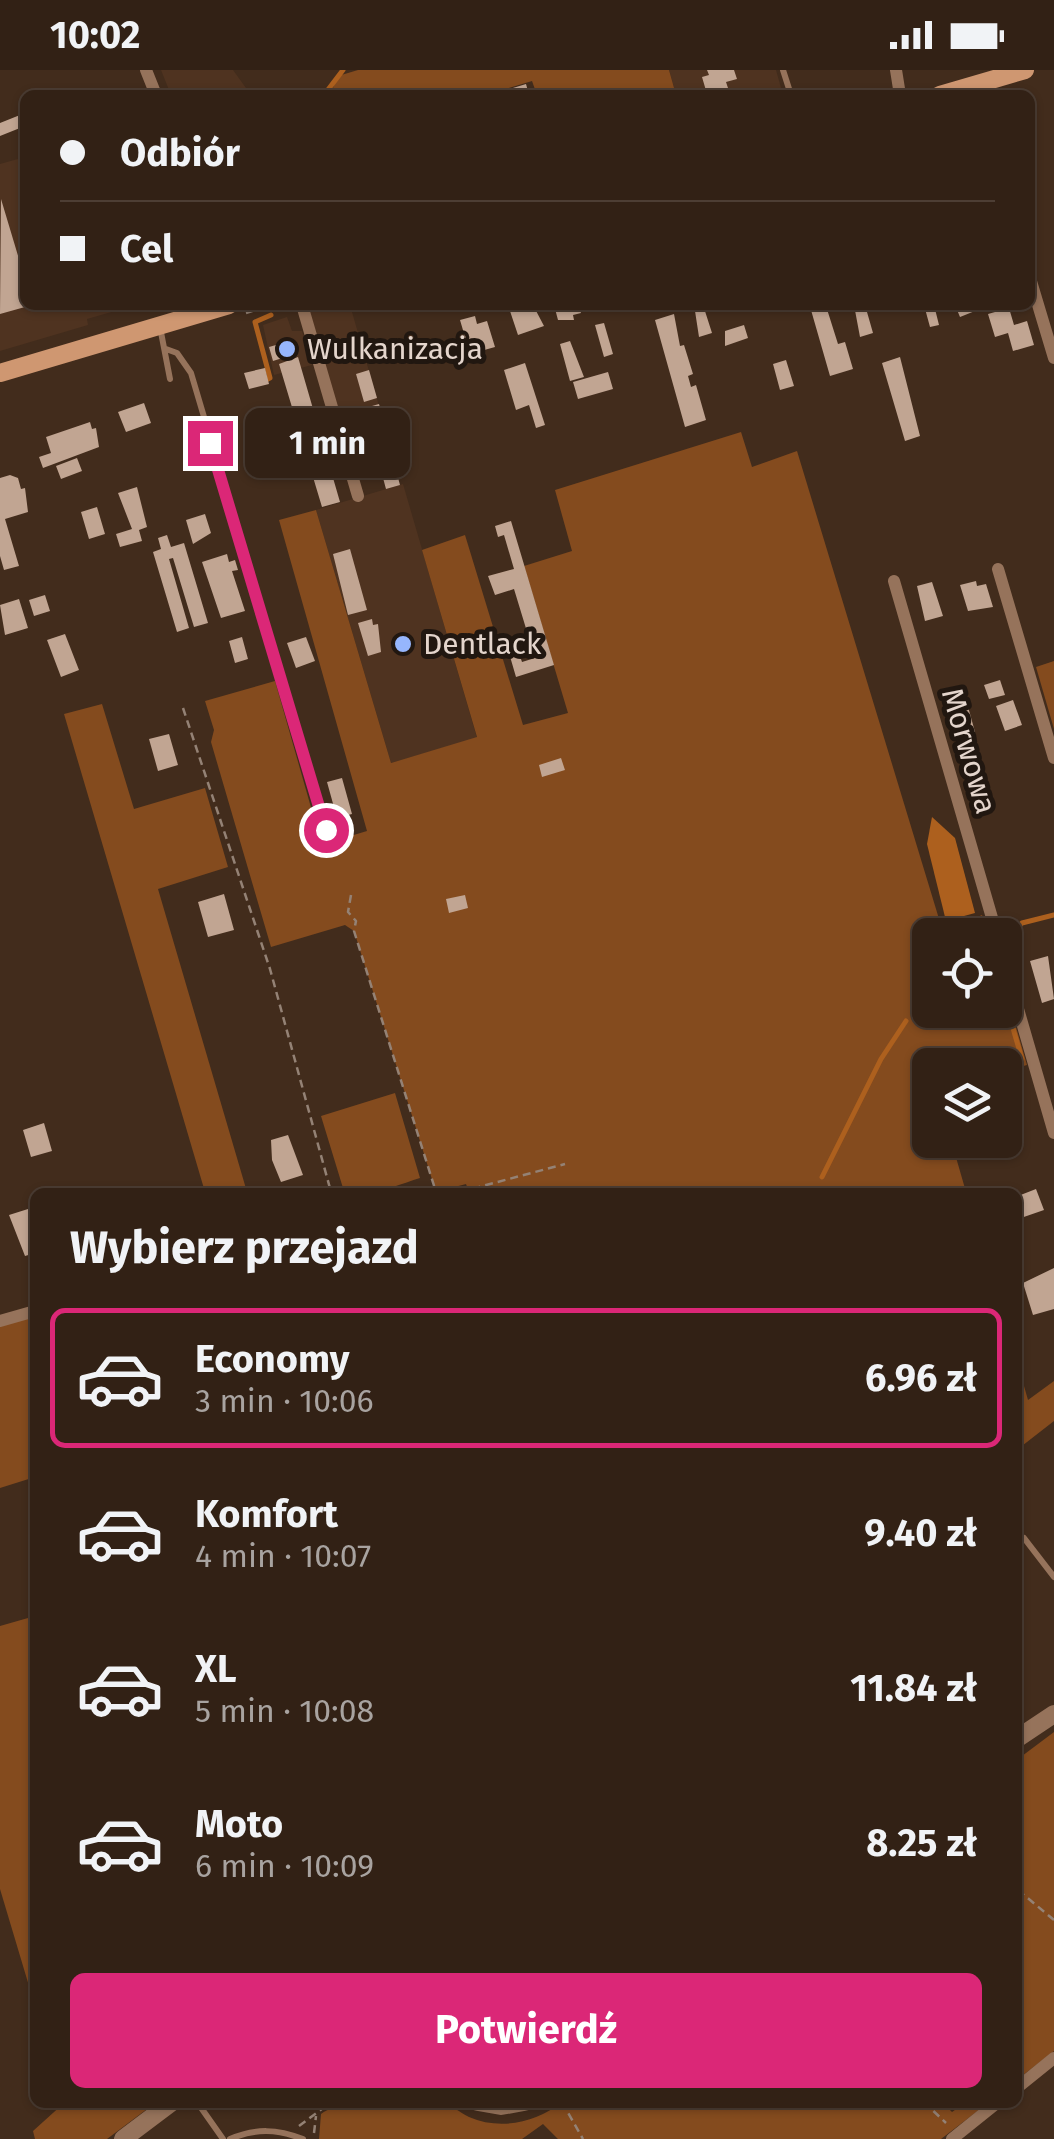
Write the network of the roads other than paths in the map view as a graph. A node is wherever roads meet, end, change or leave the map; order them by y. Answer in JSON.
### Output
{"nodes":[{"id":1,"x":1025,"y":70,"type":"edge"},
{"id":2,"x":974,"y":90,"type":"edge"},
{"id":3,"x":1035,"y":295,"type":"edge"},
{"id":4,"x":212,"y":310,"type":"edge"},
{"id":5,"x":303,"y":310,"type":"edge"},
{"id":6,"x":159,"y":326,"type":"junction"},
{"id":7,"x":166,"y":349,"type":"junction"},
{"id":8,"x":1054,"y":358,"type":"edge"},
{"id":9,"x":0,"y":372,"type":"edge"},
{"id":10,"x":170,"y":379,"type":"dead end"},
{"id":11,"x":358,"y":496,"type":"dead end"},
{"id":12,"x":998,"y":569,"type":"dead end"},
{"id":13,"x":894,"y":581,"type":"dead end"},
{"id":14,"x":1054,"y":758,"type":"edge"},
{"id":15,"x":326,"y":830,"type":"dead end"},
{"id":16,"x":991,"y":918,"type":"edge"},
{"id":17,"x":1022,"y":1023,"type":"edge"},
{"id":18,"x":1054,"y":1133,"type":"edge"},
{"id":19,"x":30,"y":1312,"type":"edge"},
{"id":20,"x":0,"y":1321,"type":"edge"},
{"id":21,"x":1024,"y":1538,"type":"dead end"},
{"id":22,"x":1054,"y":1578,"type":"edge"},
{"id":23,"x":1054,"y":1714,"type":"edge"},
{"id":24,"x":1022,"y":1735,"type":"edge"},
{"id":25,"x":1054,"y":2058,"type":"edge"},
{"id":26,"x":1022,"y":2084,"type":"edge"},
{"id":27,"x":164,"y":2108,"type":"edge"},
{"id":28,"x":201,"y":2108,"type":"edge"},
{"id":29,"x":990,"y":2108,"type":"edge"},
{"id":30,"x":955,"y":2136,"type":"edge"},
{"id":31,"x":123,"y":2139,"type":"edge"},
{"id":32,"x":226,"y":2139,"type":"edge"},
{"id":33,"x":303,"y":2139,"type":"edge"}],
"edges":[{"from":1,"to":2,"type":"main road"},
{"from":3,"to":8,"type":"street"},
{"from":4,"to":6,"type":"main road"},
{"from":5,"to":11,"type":"street"},
{"from":6,"to":7,"type":"lane"},
{"from":6,"to":9,"type":"main road"},
{"from":7,"to":10,"type":"lane"},
{"from":7,"to":15,"type":"lane"},
{"from":12,"to":14,"type":"street"},
{"from":13,"to":16,"type":"street","name":"Morwowa"},
{"from":17,"to":18,"type":"street"},
{"from":19,"to":20,"type":"street"},
{"from":21,"to":22,"type":"lane"},
{"from":23,"to":24,"type":"street"},
{"from":25,"to":26,"type":"street"},
{"from":27,"to":31,"type":"street"},
{"from":28,"to":32,"type":"lane"},
{"from":29,"to":30,"type":"street"},
{"from":32,"to":33,"type":"lane"}]}
